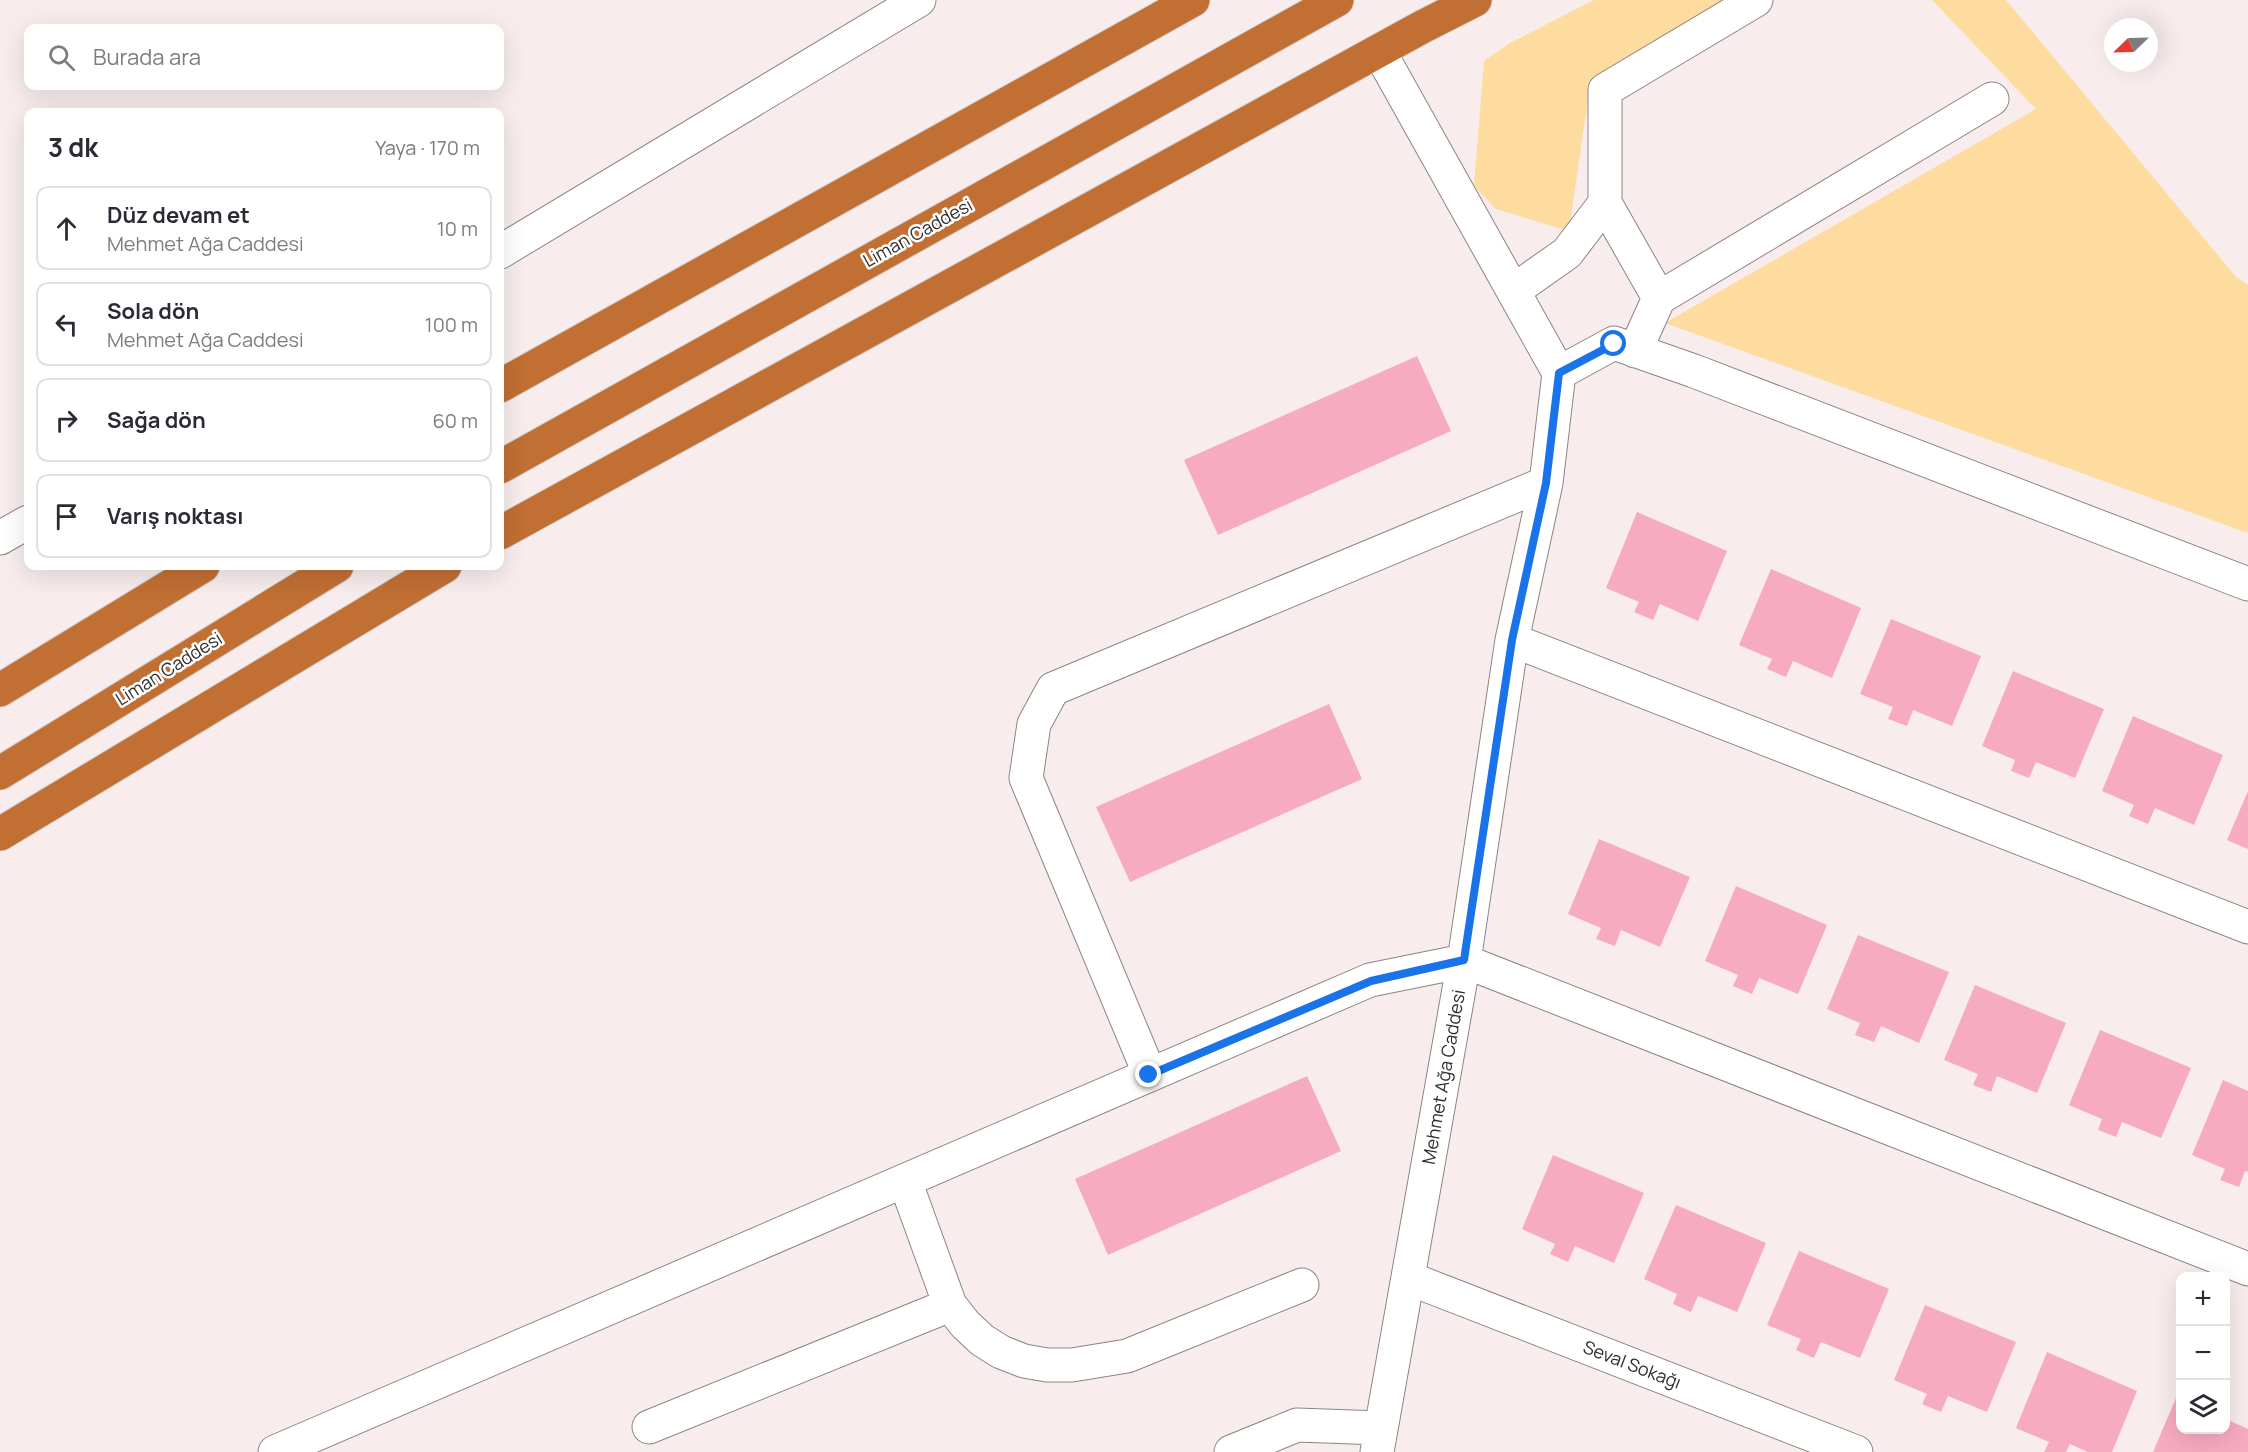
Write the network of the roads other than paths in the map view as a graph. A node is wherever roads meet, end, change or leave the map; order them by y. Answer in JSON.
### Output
{"nodes":[{"id":1,"x":919,"y":0,"type":"edge"},
{"id":2,"x":1193,"y":0,"type":"edge"},
{"id":3,"x":1337,"y":0,"type":"edge"},
{"id":4,"x":1475,"y":0,"type":"edge"},
{"id":5,"x":1756,"y":0,"type":"edge"},
{"id":6,"x":1379,"y":51,"type":"junction"},
{"id":7,"x":1992,"y":99,"type":"dead end"},
{"id":8,"x":1605,"y":204,"type":"junction"},
{"id":9,"x":504,"y":250,"type":"edge"},
{"id":10,"x":1513,"y":291,"type":"junction"},
{"id":11,"x":1659,"y":298,"type":"junction"},
{"id":12,"x":1625,"y":347,"type":"junction"},
{"id":13,"x":1559,"y":373,"type":"junction"},
{"id":14,"x":504,"y":384,"type":"edge"},
{"id":15,"x":504,"y":464,"type":"edge"},
{"id":16,"x":1546,"y":483,"type":"junction"},
{"id":17,"x":24,"y":524,"type":"edge"},
{"id":18,"x":504,"y":531,"type":"edge"},
{"id":19,"x":0,"y":538,"type":"edge"},
{"id":20,"x":196,"y":570,"type":"edge"},
{"id":21,"x":330,"y":570,"type":"edge"},
{"id":22,"x":438,"y":570,"type":"edge"},
{"id":23,"x":2248,"y":584,"type":"edge"},
{"id":24,"x":1512,"y":640,"type":"junction"},
{"id":25,"x":0,"y":690,"type":"edge"},
{"id":26,"x":0,"y":773,"type":"edge"},
{"id":27,"x":0,"y":834,"type":"edge"},
{"id":28,"x":2248,"y":927,"type":"edge"},
{"id":29,"x":1464,"y":960,"type":"junction"},
{"id":30,"x":1149,"y":1075,"type":"junction"},
{"id":31,"x":905,"y":1181,"type":"junction"},
{"id":32,"x":2248,"y":1269,"type":"edge"},
{"id":33,"x":1408,"y":1278,"type":"junction"},
{"id":34,"x":1302,"y":1285,"type":"dead end"},
{"id":35,"x":950,"y":1305,"type":"junction"},
{"id":36,"x":649,"y":1427,"type":"dead end"},
{"id":37,"x":1379,"y":1440,"type":"edge"},
{"id":38,"x":275,"y":1452,"type":"edge"},
{"id":39,"x":1231,"y":1452,"type":"edge"},
{"id":40,"x":1856,"y":1452,"type":"edge"}],
"edges":[{"from":1,"to":9,"type":"street"},
{"from":2,"to":14,"type":"highway"},
{"from":3,"to":15,"type":"highway","name":"Liman Caddesi"},
{"from":4,"to":6,"type":"highway"},
{"from":5,"to":8,"type":"street"},
{"from":6,"to":10,"type":"street"},
{"from":6,"to":18,"type":"highway"},
{"from":7,"to":11,"type":"street"},
{"from":8,"to":10,"type":"street"},
{"from":8,"to":11,"type":"street"},
{"from":10,"to":13,"type":"street"},
{"from":11,"to":12,"type":"street"},
{"from":12,"to":13,"type":"street"},
{"from":12,"to":23,"type":"street"},
{"from":13,"to":16,"type":"street","name":"Mehmet Ağa Caddesi"},
{"from":16,"to":24,"type":"street","name":"Mehmet Ağa Caddesi"},
{"from":16,"to":30,"type":"street"},
{"from":17,"to":19,"type":"street"},
{"from":20,"to":25,"type":"highway"},
{"from":21,"to":26,"type":"highway","name":"Liman Caddesi"},
{"from":22,"to":27,"type":"highway"},
{"from":24,"to":28,"type":"street"},
{"from":24,"to":29,"type":"street","name":"Mehmet Ağa Caddesi"},
{"from":29,"to":30,"type":"street"},
{"from":29,"to":32,"type":"street"},
{"from":29,"to":33,"type":"street","name":"Mehmet Ağa Caddesi"},
{"from":30,"to":31,"type":"street"},
{"from":31,"to":35,"type":"street"},
{"from":31,"to":38,"type":"street"},
{"from":33,"to":37,"type":"street","name":"Mehmet Ağa Caddesi"},
{"from":33,"to":40,"type":"street","name":"Seval Sokağı"},
{"from":34,"to":35,"type":"street"},
{"from":35,"to":36,"type":"street"},
{"from":37,"to":39,"type":"street"}]}
